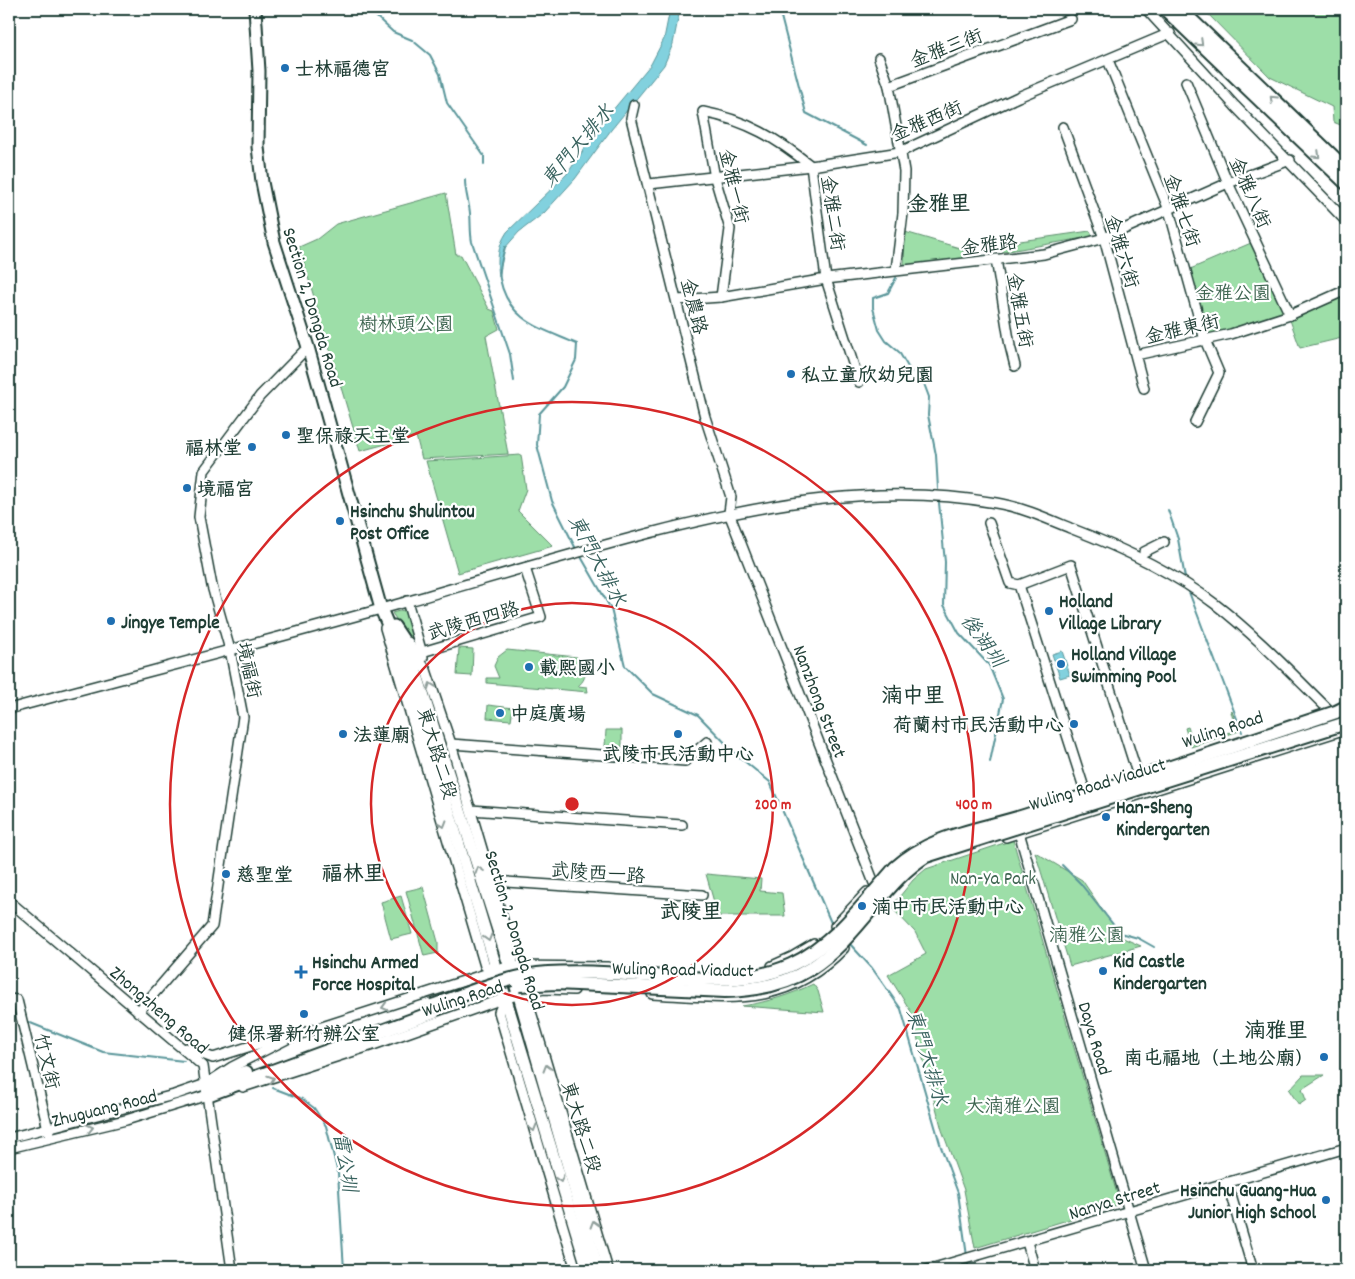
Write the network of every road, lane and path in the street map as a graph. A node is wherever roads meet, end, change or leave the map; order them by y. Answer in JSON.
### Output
{"nodes":[{"id":1,"x":255,"y":9,"type":"edge"},
{"id":2,"x":1146,"y":9,"type":"edge"},
{"id":3,"x":1165,"y":9,"type":"edge"},
{"id":4,"x":1180,"y":9,"type":"edge"},
{"id":5,"x":1071,"y":19,"type":"dead end"},
{"id":6,"x":1170,"y":32,"type":"junction"},
{"id":7,"x":878,"y":58,"type":"dead end"},
{"id":8,"x":1108,"y":60,"type":"junction"},
{"id":9,"x":1186,"y":82,"type":"dead end"},
{"id":10,"x":889,"y":86,"type":"junction"},
{"id":11,"x":634,"y":105,"type":"dead end"},
{"id":12,"x":703,"y":112,"type":"joint"},
{"id":13,"x":1063,"y":127,"type":"dead end"},
{"id":14,"x":900,"y":152,"type":"junction"},
{"id":15,"x":1290,"y":160,"type":"junction"},
{"id":16,"x":811,"y":166,"type":"junction"},
{"id":17,"x":1346,"y":169,"type":"edge"},
{"id":18,"x":715,"y":178,"type":"junction"},
{"id":19,"x":1228,"y":183,"type":"junction"},
{"id":20,"x":1346,"y":183,"type":"edge"},
{"id":21,"x":649,"y":184,"type":"junction"},
{"id":22,"x":1169,"y":210,"type":"junction"},
{"id":23,"x":1346,"y":221,"type":"edge"},
{"id":24,"x":1104,"y":238,"type":"junction"},
{"id":25,"x":996,"y":259,"type":"junction"},
{"id":26,"x":896,"y":270,"type":"junction"},
{"id":27,"x":826,"y":279,"type":"junction"},
{"id":28,"x":1346,"y":290,"type":"edge"},
{"id":29,"x":721,"y":297,"type":"junction"},
{"id":30,"x":677,"y":300,"type":"junction"},
{"id":31,"x":1290,"y":315,"type":"junction"},
{"id":32,"x":1205,"y":340,"type":"junction"},
{"id":33,"x":308,"y":347,"type":"junction"},
{"id":34,"x":1136,"y":355,"type":"junction"},
{"id":35,"x":1015,"y":366,"type":"dead end"},
{"id":36,"x":859,"y":382,"type":"dead end"},
{"id":37,"x":1144,"y":388,"type":"dead end"},
{"id":38,"x":1195,"y":422,"type":"dead end"},
{"id":39,"x":730,"y":513,"type":"junction"},
{"id":40,"x":989,"y":523,"type":"dead end"},
{"id":41,"x":1164,"y":542,"type":"dead end"},
{"id":42,"x":1144,"y":552,"type":"dead end"},
{"id":43,"x":525,"y":568,"type":"junction"},
{"id":44,"x":1019,"y":585,"type":"junction"},
{"id":45,"x":407,"y":601,"type":"junction"},
{"id":46,"x":381,"y":608,"type":"junction"},
{"id":47,"x":230,"y":650,"type":"junction"},
{"id":48,"x":422,"y":652,"type":"junction"},
{"id":49,"x":426,"y":670,"type":"junction"},
{"id":50,"x":1346,"y":702,"type":"edge"},
{"id":51,"x":1346,"y":707,"type":"edge"},
{"id":52,"x":9,"y":709,"type":"edge"},
{"id":53,"x":1329,"y":710,"type":"junction"},
{"id":54,"x":1346,"y":715,"type":"edge"},
{"id":55,"x":1346,"y":723,"type":"edge"},
{"id":56,"x":1346,"y":729,"type":"edge"},
{"id":57,"x":707,"y":742,"type":"dead end"},
{"id":58,"x":451,"y":744,"type":"junction"},
{"id":59,"x":1138,"y":773,"type":"junction"},
{"id":60,"x":1085,"y":791,"type":"junction"},
{"id":61,"x":1031,"y":808,"type":"junction"},
{"id":62,"x":1066,"y":808,"type":"junction"},
{"id":63,"x":471,"y":810,"type":"junction"},
{"id":64,"x":1015,"y":814,"type":"junction"},
{"id":65,"x":682,"y":825,"type":"dead end"},
{"id":66,"x":1037,"y":828,"type":"junction"},
{"id":67,"x":1018,"y":833,"type":"junction"},
{"id":68,"x":492,"y":881,"type":"junction"},
{"id":69,"x":890,"y":881,"type":"junction"},
{"id":70,"x":874,"y":883,"type":"junction"},
{"id":71,"x":702,"y":895,"type":"dead end"},
{"id":72,"x":884,"y":895,"type":"junction"},
{"id":73,"x":9,"y":901,"type":"edge"},
{"id":74,"x":813,"y":944,"type":"junction"},
{"id":75,"x":510,"y":966,"type":"junction"},
{"id":76,"x":825,"y":966,"type":"junction"},
{"id":77,"x":620,"y":968,"type":"junction"},
{"id":78,"x":498,"y":970,"type":"junction"},
{"id":79,"x":653,"y":981,"type":"junction"},
{"id":80,"x":626,"y":992,"type":"junction"},
{"id":81,"x":519,"y":996,"type":"junction"},
{"id":82,"x":505,"y":998,"type":"junction"},
{"id":83,"x":9,"y":999,"type":"edge"},
{"id":84,"x":138,"y":1012,"type":"junction"},
{"id":85,"x":291,"y":1038,"type":"junction"},
{"id":86,"x":180,"y":1046,"type":"junction"},
{"id":87,"x":206,"y":1090,"type":"junction"},
{"id":88,"x":48,"y":1127,"type":"junction"},
{"id":89,"x":9,"y":1138,"type":"edge"},
{"id":90,"x":50,"y":1138,"type":"junction"},
{"id":91,"x":9,"y":1148,"type":"edge"},
{"id":92,"x":1346,"y":1148,"type":"edge"},
{"id":93,"x":1227,"y":1182,"type":"junction"},
{"id":94,"x":1130,"y":1210,"type":"junction"},
{"id":95,"x":1027,"y":1242,"type":"junction"},
{"id":96,"x":232,"y":1270,"type":"edge"},
{"id":97,"x":576,"y":1270,"type":"edge"},
{"id":98,"x":588,"y":1270,"type":"edge"},
{"id":99,"x":598,"y":1270,"type":"edge"},
{"id":100,"x":608,"y":1270,"type":"edge"},
{"id":101,"x":927,"y":1270,"type":"edge"},
{"id":102,"x":1036,"y":1270,"type":"edge"},
{"id":103,"x":1146,"y":1270,"type":"edge"},
{"id":104,"x":1253,"y":1270,"type":"edge"}],
"edges":[{"from":1,"to":33,"type":"main road","name":"Section 2, Dongda Road"},
{"from":2,"to":6,"type":"street"},
{"from":3,"to":20,"type":"highway","one_way":true},
{"from":17,"to":4,"type":"highway","one_way":true},
{"from":5,"to":10,"type":"street","name":"金雅三街"},
{"from":6,"to":8,"type":"street","name":"金雅西街"},
{"from":6,"to":15,"type":"street"},
{"from":7,"to":10,"type":"street"},
{"from":8,"to":14,"type":"street","name":"金雅西街"},
{"from":8,"to":22,"type":"street","name":"金雅七街"},
{"from":9,"to":19,"type":"street","name":"金雅八街"},
{"from":10,"to":14,"type":"street"},
{"from":11,"to":21,"type":"street","name":"金農路"},
{"from":12,"to":16,"type":"street","name":"金雅二街"},
{"from":12,"to":18,"type":"street","name":"金雅一街"},
{"from":13,"to":24,"type":"street","name":"金雅六街"},
{"from":14,"to":16,"type":"street","name":"金雅西街"},
{"from":14,"to":26,"type":"street"},
{"from":15,"to":19,"type":"street","name":"金雅路"},
{"from":15,"to":23,"type":"street"},
{"from":16,"to":18,"type":"street","name":"金雅西街"},
{"from":16,"to":27,"type":"street","name":"金雅二街"},
{"from":18,"to":21,"type":"street","name":"金雅西街"},
{"from":18,"to":29,"type":"street","name":"金雅一街"},
{"from":19,"to":22,"type":"street","name":"金雅路"},
{"from":19,"to":31,"type":"street","name":"金雅八街"},
{"from":21,"to":30,"type":"street","name":"金農路"},
{"from":22,"to":24,"type":"street","name":"金雅路"},
{"from":22,"to":32,"type":"street","name":"金雅七街"},
{"from":24,"to":25,"type":"street","name":"金雅路"},
{"from":24,"to":34,"type":"street","name":"金雅六街"},
{"from":25,"to":26,"type":"street","name":"金雅路"},
{"from":25,"to":35,"type":"street","name":"金雅五街"},
{"from":26,"to":27,"type":"street","name":"金雅路"},
{"from":27,"to":29,"type":"street","name":"金雅路"},
{"from":27,"to":36,"type":"street","name":"金雅二街"},
{"from":28,"to":31,"type":"street","name":"金雅東街"},
{"from":29,"to":30,"type":"street","name":"金雅路"},
{"from":30,"to":39,"type":"street","name":"金農路"},
{"from":31,"to":32,"type":"street","name":"金雅東街"},
{"from":32,"to":34,"type":"street","name":"金雅東街"},
{"from":32,"to":38,"type":"street","name":"金雅七街"},
{"from":33,"to":46,"type":"main road","name":"Section 2, Dongda Road"},
{"from":33,"to":47,"type":"street","name":"境福街"},
{"from":34,"to":37,"type":"street","name":"金雅六街"},
{"from":39,"to":43,"type":"street"},
{"from":39,"to":53,"type":"street"},
{"from":39,"to":70,"type":"street","name":"Nanzhong Street"},
{"from":40,"to":44,"type":"street"},
{"from":41,"to":42,"type":"street"},
{"from":43,"to":45,"type":"street"},
{"from":43,"to":48,"type":"street","name":"武陵西四路"},
{"from":44,"to":59,"type":"street"},
{"from":44,"to":60,"type":"street"},
{"from":45,"to":46,"type":"street"},
{"from":45,"to":48,"type":"street","name":"東大路二段"},
{"from":46,"to":47,"type":"street"},
{"from":46,"to":49,"type":"street","name":"東大路二段"},
{"from":75,"to":46,"type":"main road","name":"Section 2, Dongda Road","one_way":true},
{"from":46,"to":78,"type":"main road","name":"Section 2, Dongda Road","one_way":true},
{"from":47,"to":52,"type":"street"},
{"from":47,"to":84,"type":"street","name":"境福街"},
{"from":48,"to":49,"type":"street","name":"東大路二段"},
{"from":58,"to":49,"type":"street","name":"東大路二段","one_way":true},
{"from":50,"to":53,"type":"street","name":"Wuling Road"},
{"from":51,"to":69,"type":"highway","name":"Wuling Road Viaduct","bridge":true},
{"from":53,"to":56,"type":"street"},
{"from":53,"to":59,"type":"street","name":"Wuling Road"},
{"from":54,"to":62,"type":"highway"},
{"from":55,"to":69,"type":"highway","name":"Wuling Road Viaduct","bridge":true},
{"from":56,"to":66,"type":"street","name":"Wuling Road"},
{"from":57,"to":58,"type":"street"},
{"from":58,"to":63,"type":"street","name":"東大路二段"},
{"from":59,"to":60,"type":"street","name":"Wuling Road"},
{"from":60,"to":61,"type":"street","name":"Wuling Road"},
{"from":61,"to":62,"type":"highway"},
{"from":61,"to":64,"type":"street","name":"Wuling Road"},
{"from":62,"to":66,"type":"highway"},
{"from":63,"to":65,"type":"street"},
{"from":63,"to":68,"type":"street","name":"東大路二段"},
{"from":64,"to":67,"type":"street","name":"Daya Road"},
{"from":64,"to":70,"type":"street","name":"Wuling Road"},
{"from":66,"to":67,"type":"street","name":"Wuling Road"},
{"from":67,"to":72,"type":"street","name":"Wuling Road"},
{"from":67,"to":94,"type":"street","name":"Daya Road"},
{"from":68,"to":71,"type":"street","name":"武陵西一路"},
{"from":68,"to":75,"type":"street","name":"東大路二段"},
{"from":69,"to":79,"type":"highway","bridge":true},
{"from":69,"to":87,"type":"highway","name":"Wuling Road Viaduct","bridge":true},
{"from":70,"to":72,"type":"street","name":"Nanzhong Street"},
{"from":70,"to":74,"type":"street","name":"Wuling Road"},
{"from":72,"to":76,"type":"street","name":"Wuling Road"},
{"from":72,"to":76,"type":"street"},
{"from":73,"to":84,"type":"street","name":"Zhongzheng Road"},
{"from":74,"to":76,"type":"street"},
{"from":74,"to":77,"type":"street","name":"Wuling Road"},
{"from":75,"to":77,"type":"street","name":"Wuling Road"},
{"from":75,"to":78,"type":"street","name":"Wuling Road"},
{"from":75,"to":81,"type":"main road","name":"Section 2, Dongda Road"},
{"from":76,"to":80,"type":"street","name":"Wuling Road"},
{"from":77,"to":79,"type":"highway"},
{"from":78,"to":82,"type":"main road","name":"Section 2, Dongda Road"},
{"from":78,"to":85,"type":"street","name":"Wuling Road","one_way":true},
{"from":79,"to":80,"type":"highway"},
{"from":80,"to":81,"type":"street","name":"Wuling Road"},
{"from":81,"to":82,"type":"street","name":"Wuling Road"},
{"from":81,"to":99,"type":"main road","name":"Section 2, Dongda Road"},
{"from":100,"to":81,"type":"street","name":"東大路二段","one_way":true},
{"from":87,"to":82,"type":"street","name":"Wuling Road","one_way":true},
{"from":82,"to":97,"type":"street","one_way":true},
{"from":82,"to":98,"type":"main road","name":"Section 2, Dongda Road","one_way":true},
{"from":83,"to":88,"type":"street","name":"竹文街"},
{"from":84,"to":86,"type":"street","name":"Zhongzheng Road"},
{"from":85,"to":86,"type":"street"},
{"from":85,"to":87,"type":"street","name":"Wuling Road"},
{"from":86,"to":87,"type":"street","name":"Zhongzheng Road"},
{"from":87,"to":88,"type":"street","name":"Zhuguang Road"},
{"from":90,"to":87,"type":"street","name":"Zhuguang Road","one_way":true},
{"from":87,"to":96,"type":"street","name":"Zhongzheng Road"},
{"from":88,"to":89,"type":"street","name":"Zhuguang Road"},
{"from":88,"to":90,"type":"street","name":"竹文街"},
{"from":90,"to":91,"type":"street","name":"Zhuguang Road"},
{"from":92,"to":93,"type":"street","name":"Nanya Street"},
{"from":93,"to":94,"type":"street","name":"Nanya Street"},
{"from":93,"to":104,"type":"street"},
{"from":94,"to":95,"type":"street","name":"Nanya Street"},
{"from":94,"to":103,"type":"street","name":"Daya Road"},
{"from":95,"to":101,"type":"street","name":"Nanya Street"},
{"from":95,"to":102,"type":"street"}]}
